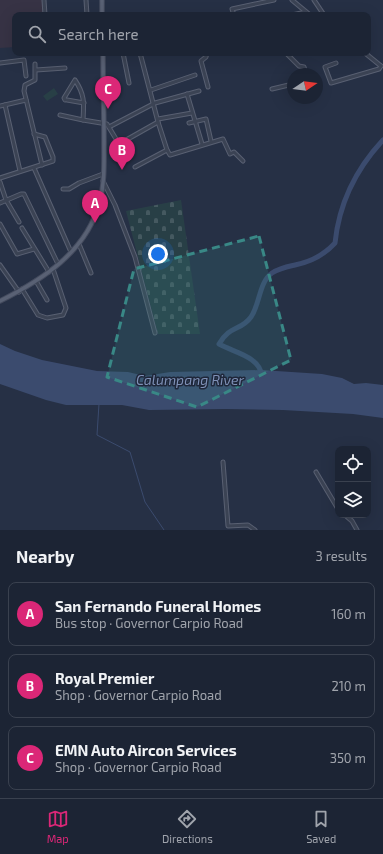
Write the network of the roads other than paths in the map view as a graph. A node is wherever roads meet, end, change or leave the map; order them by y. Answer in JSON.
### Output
{"nodes":[{"id":1,"x":44,"y":0,"type":"edge"},
{"id":2,"x":86,"y":0,"type":"edge"},
{"id":3,"x":102,"y":0,"type":"edge"},
{"id":4,"x":274,"y":0,"type":"edge"},
{"id":5,"x":292,"y":0,"type":"edge"},
{"id":6,"x":314,"y":0,"type":"edge"},
{"id":7,"x":45,"y":12,"type":"edge"},
{"id":8,"x":87,"y":12,"type":"edge"},
{"id":9,"x":102,"y":12,"type":"edge"},
{"id":10,"x":233,"y":12,"type":"edge"},
{"id":11,"x":306,"y":12,"type":"edge"},
{"id":12,"x":322,"y":12,"type":"edge"},
{"id":13,"x":102,"y":56,"type":"edge"},
{"id":14,"x":123,"y":56,"type":"edge"},
{"id":15,"x":141,"y":56,"type":"edge"},
{"id":16,"x":206,"y":56,"type":"edge"},
{"id":17,"x":289,"y":56,"type":"edge"},
{"id":18,"x":369,"y":56,"type":"edge"},
{"id":19,"x":0,"y":63,"type":"edge"},
{"id":20,"x":336,"y":63,"type":"dead end"},
{"id":21,"x":35,"y":64,"type":"dead end"},
{"id":22,"x":382,"y":67,"type":"edge"},
{"id":23,"x":64,"y":68,"type":"dead end"},
{"id":24,"x":304,"y":68,"type":"edge"},
{"id":25,"x":36,"y":70,"type":"junction"},
{"id":26,"x":195,"y":75,"type":"dead end"},
{"id":27,"x":26,"y":76,"type":"dead end"},
{"id":28,"x":129,"y":83,"type":"dead end"},
{"id":29,"x":287,"y":85,"type":"edge"},
{"id":30,"x":208,"y":87,"type":"dead end"},
{"id":31,"x":272,"y":89,"type":"dead end"},
{"id":32,"x":151,"y":90,"type":"junction"},
{"id":33,"x":199,"y":91,"type":"dead end"},
{"id":34,"x":187,"y":94,"type":"junction"},
{"id":35,"x":26,"y":100,"type":"junction"},
{"id":36,"x":84,"y":103,"type":"junction"},
{"id":37,"x":155,"y":103,"type":"junction"},
{"id":38,"x":5,"y":105,"type":"junction"},
{"id":39,"x":0,"y":106,"type":"edge"},
{"id":40,"x":192,"y":113,"type":"junction"},
{"id":41,"x":60,"y":115,"type":"dead end"},
{"id":42,"x":83,"y":120,"type":"junction"},
{"id":43,"x":158,"y":120,"type":"junction"},
{"id":44,"x":194,"y":122,"type":"junction"},
{"id":45,"x":103,"y":123,"type":"junction"},
{"id":46,"x":189,"y":123,"type":"dead end"},
{"id":47,"x":109,"y":127,"type":"junction"},
{"id":48,"x":34,"y":134,"type":"junction"},
{"id":49,"x":211,"y":141,"type":"junction"},
{"id":50,"x":202,"y":144,"type":"junction"},
{"id":51,"x":167,"y":150,"type":"junction"},
{"id":52,"x":243,"y":161,"type":"dead end"},
{"id":53,"x":42,"y":165,"type":"junction"},
{"id":54,"x":135,"y":167,"type":"dead end"},
{"id":55,"x":34,"y":168,"type":"junction"},
{"id":56,"x":20,"y":171,"type":"junction"},
{"id":57,"x":104,"y":174,"type":"junction"},
{"id":58,"x":0,"y":178,"type":"edge"},
{"id":59,"x":103,"y":181,"type":"junction"},
{"id":60,"x":0,"y":182,"type":"edge"},
{"id":61,"x":63,"y":189,"type":"dead end"},
{"id":62,"x":6,"y":200,"type":"junction"},
{"id":63,"x":100,"y":200,"type":"junction"},
{"id":64,"x":0,"y":203,"type":"edge"},
{"id":65,"x":85,"y":203,"type":"dead end"},
{"id":66,"x":18,"y":222,"type":"dead end"},
{"id":67,"x":0,"y":224,"type":"edge"},
{"id":68,"x":22,"y":228,"type":"dead end"},
{"id":69,"x":79,"y":244,"type":"junction"},
{"id":70,"x":34,"y":249,"type":"junction"},
{"id":71,"x":71,"y":252,"type":"junction"},
{"id":72,"x":58,"y":264,"type":"junction"},
{"id":73,"x":0,"y":265,"type":"edge"},
{"id":74,"x":53,"y":269,"type":"junction"},
{"id":75,"x":49,"y":272,"type":"junction"},
{"id":76,"x":91,"y":274,"type":"dead end"},
{"id":77,"x":36,"y":281,"type":"junction"},
{"id":78,"x":21,"y":290,"type":"junction"},
{"id":79,"x":47,"y":300,"type":"dead end"},
{"id":80,"x":0,"y":301,"type":"edge"},
{"id":81,"x":155,"y":333,"type":"dead end"},
{"id":82,"x":223,"y":462,"type":"dead end"},
{"id":83,"x":316,"y":472,"type":"dead end"},
{"id":84,"x":335,"y":504,"type":"edge"},
{"id":85,"x":348,"y":518,"type":"edge"},
{"id":86,"x":255,"y":530,"type":"edge"},
{"id":87,"x":357,"y":530,"type":"edge"}],
"edges":[{"from":1,"to":7,"type":"street"},
{"from":2,"to":8,"type":"street"},
{"from":3,"to":9,"type":"main road"},
{"from":4,"to":10,"type":"street"},
{"from":5,"to":11,"type":"street"},
{"from":6,"to":12,"type":"street"},
{"from":13,"to":45,"type":"main road"},
{"from":14,"to":28,"type":"street"},
{"from":15,"to":32,"type":"street"},
{"from":16,"to":30,"type":"street"},
{"from":17,"to":24,"type":"street"},
{"from":18,"to":22,"type":"street"},
{"from":19,"to":27,"type":"street"},
{"from":20,"to":22,"type":"street"},
{"from":21,"to":25,"type":"street"},
{"from":23,"to":25,"type":"street"},
{"from":25,"to":35,"type":"street"},
{"from":26,"to":32,"type":"street"},
{"from":29,"to":31,"type":"street"},
{"from":32,"to":37,"type":"street"},
{"from":33,"to":34,"type":"street"},
{"from":34,"to":37,"type":"street"},
{"from":34,"to":40,"type":"street"},
{"from":35,"to":38,"type":"street"},
{"from":35,"to":48,"type":"street"},
{"from":36,"to":36,"type":"street"},
{"from":36,"to":42,"type":"street"},
{"from":37,"to":43,"type":"street"},
{"from":37,"to":47,"type":"street"},
{"from":38,"to":39,"type":"street"},
{"from":38,"to":56,"type":"street"},
{"from":40,"to":43,"type":"street"},
{"from":40,"to":44,"type":"street"},
{"from":41,"to":42,"type":"street"},
{"from":42,"to":45,"type":"street"},
{"from":43,"to":47,"type":"street"},
{"from":43,"to":51,"type":"street"},
{"from":44,"to":46,"type":"street"},
{"from":44,"to":49,"type":"street"},
{"from":44,"to":50,"type":"street"},
{"from":45,"to":47,"type":"street"},
{"from":45,"to":57,"type":"main road"},
{"from":48,"to":53,"type":"street"},
{"from":48,"to":53,"type":"street"},
{"from":49,"to":50,"type":"street"},
{"from":49,"to":52,"type":"street"},
{"from":50,"to":51,"type":"street"},
{"from":51,"to":54,"type":"street"},
{"from":53,"to":55,"type":"street"},
{"from":55,"to":56,"type":"street"},
{"from":55,"to":71,"type":"street"},
{"from":56,"to":58,"type":"street"},
{"from":57,"to":59,"type":"main road"},
{"from":57,"to":61,"type":"street"},
{"from":59,"to":63,"type":"main road"},
{"from":59,"to":81,"type":"street"},
{"from":60,"to":62,"type":"street"},
{"from":62,"to":64,"type":"street"},
{"from":62,"to":66,"type":"street"},
{"from":62,"to":72,"type":"street"},
{"from":63,"to":65,"type":"street"},
{"from":63,"to":69,"type":"main road"},
{"from":67,"to":70,"type":"street"},
{"from":68,"to":70,"type":"street"},
{"from":69,"to":71,"type":"main road"},
{"from":69,"to":76,"type":"street"},
{"from":70,"to":75,"type":"street"},
{"from":71,"to":72,"type":"main road"},
{"from":72,"to":74,"type":"main road"},
{"from":73,"to":78,"type":"street"},
{"from":74,"to":75,"type":"main road"},
{"from":74,"to":78,"type":"street"},
{"from":75,"to":77,"type":"main road"},
{"from":77,"to":78,"type":"main road"},
{"from":77,"to":79,"type":"street"},
{"from":78,"to":80,"type":"main road"},
{"from":82,"to":86,"type":"street"},
{"from":83,"to":84,"type":"street"},
{"from":85,"to":87,"type":"street"}]}
